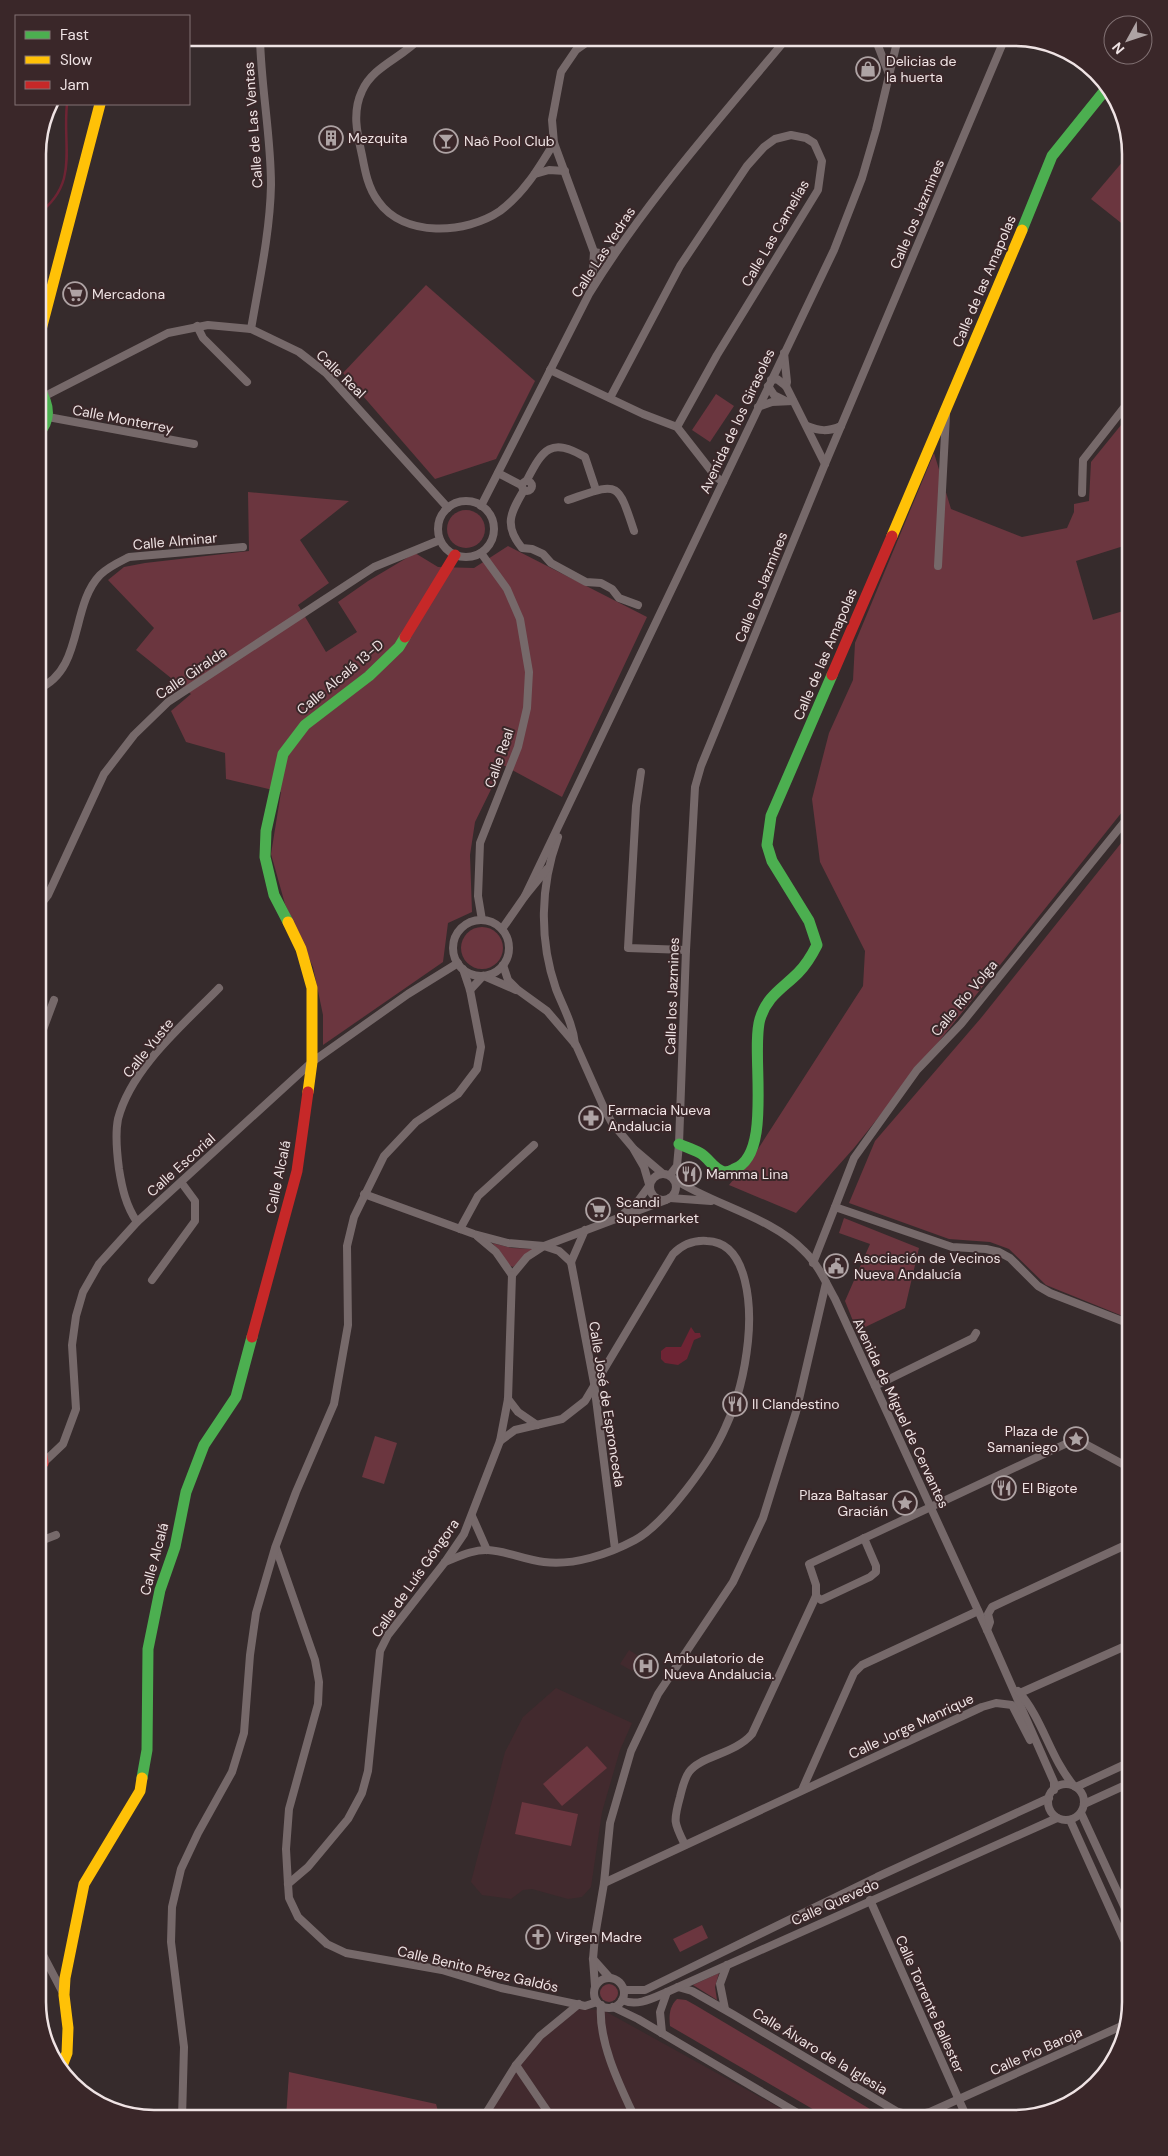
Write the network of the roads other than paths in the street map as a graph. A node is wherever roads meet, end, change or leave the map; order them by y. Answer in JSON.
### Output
{"nodes":[{"id":1,"x":261,"y":46,"type":"edge"},
{"id":2,"x":413,"y":46,"type":"edge"},
{"id":3,"x":582,"y":46,"type":"edge"},
{"id":4,"x":780,"y":46,"type":"edge"},
{"id":5,"x":877,"y":46,"type":"edge"},
{"id":6,"x":896,"y":46,"type":"edge"},
{"id":7,"x":1002,"y":46,"type":"edge"},
{"id":8,"x":889,"y":74,"type":"junction"},
{"id":9,"x":1103,"y":93,"type":"edge"},
{"id":10,"x":100,"y":105,"type":"edge"},
{"id":11,"x":554,"y":143,"type":"junction"},
{"id":12,"x":565,"y":171,"type":"junction"},
{"id":13,"x":535,"y":174,"type":"junction"},
{"id":14,"x":618,"y":248,"type":"junction"},
{"id":15,"x":594,"y":252,"type":"junction"},
{"id":16,"x":591,"y":289,"type":"junction"},
{"id":17,"x":46,"y":310,"type":"edge"},
{"id":18,"x":197,"y":326,"type":"junction"},
{"id":19,"x":251,"y":329,"type":"junction"},
{"id":20,"x":784,"y":351,"type":"junction"},
{"id":21,"x":550,"y":370,"type":"junction"},
{"id":22,"x":247,"y":382,"type":"dead end"},
{"id":23,"x":769,"y":383,"type":"junction"},
{"id":24,"x":786,"y":386,"type":"junction"},
{"id":25,"x":46,"y":389,"type":"edge"},
{"id":26,"x":610,"y":398,"type":"junction"},
{"id":27,"x":46,"y":400,"type":"edge"},
{"id":28,"x":784,"y":400,"type":"junction"},
{"id":29,"x":793,"y":401,"type":"junction"},
{"id":30,"x":758,"y":407,"type":"junction"},
{"id":31,"x":946,"y":407,"type":"junction"},
{"id":32,"x":1122,"y":410,"type":"edge"},
{"id":33,"x":48,"y":417,"type":"junction"},
{"id":34,"x":46,"y":423,"type":"edge"},
{"id":35,"x":807,"y":426,"type":"junction"},
{"id":36,"x":841,"y":426,"type":"junction"},
{"id":37,"x":677,"y":427,"type":"junction"},
{"id":38,"x":194,"y":444,"type":"dead end"},
{"id":39,"x":825,"y":464,"type":"junction"},
{"id":40,"x":498,"y":473,"type":"junction"},
{"id":41,"x":723,"y":482,"type":"junction"},
{"id":42,"x":524,"y":485,"type":"junction"},
{"id":43,"x":596,"y":490,"type":"junction"},
{"id":44,"x":1082,"y":493,"type":"dead end"},
{"id":45,"x":568,"y":500,"type":"dead end"},
{"id":46,"x":481,"y":506,"type":"junction"},
{"id":47,"x":448,"y":508,"type":"junction"},
{"id":48,"x":634,"y":531,"type":"dead end"},
{"id":49,"x":440,"y":540,"type":"junction"},
{"id":50,"x":243,"y":547,"type":"dead end"},
{"id":51,"x":481,"y":553,"type":"junction"},
{"id":52,"x":456,"y":555,"type":"junction"},
{"id":53,"x":938,"y":566,"type":"dead end"},
{"id":54,"x":638,"y":605,"type":"dead end"},
{"id":55,"x":46,"y":686,"type":"edge"},
{"id":56,"x":641,"y":772,"type":"dead end"},
{"id":57,"x":570,"y":805,"type":"junction"},
{"id":58,"x":1122,"y":825,"type":"edge"},
{"id":59,"x":547,"y":868,"type":"junction"},
{"id":60,"x":524,"y":896,"type":"junction"},
{"id":61,"x":46,"y":898,"type":"edge"},
{"id":62,"x":482,"y":920,"type":"junction"},
{"id":63,"x":502,"y":929,"type":"junction"},
{"id":64,"x":686,"y":950,"type":"junction"},
{"id":65,"x":503,"y":965,"type":"junction"},
{"id":66,"x":460,"y":966,"type":"junction"},
{"id":67,"x":483,"y":976,"type":"junction"},
{"id":68,"x":219,"y":988,"type":"dead end"},
{"id":69,"x":470,"y":990,"type":"junction"},
{"id":70,"x":518,"y":990,"type":"junction"},
{"id":71,"x":54,"y":1000,"type":"dead end"},
{"id":72,"x":46,"y":1022,"type":"edge"},
{"id":73,"x":576,"y":1045,"type":"junction"},
{"id":74,"x":312,"y":1062,"type":"junction"},
{"id":75,"x":679,"y":1144,"type":"junction"},
{"id":76,"x":534,"y":1145,"type":"dead end"},
{"id":77,"x":633,"y":1148,"type":"junction"},
{"id":78,"x":669,"y":1176,"type":"junction"},
{"id":79,"x":181,"y":1182,"type":"junction"},
{"id":80,"x":649,"y":1185,"type":"junction"},
{"id":81,"x":364,"y":1194,"type":"junction"},
{"id":82,"x":668,"y":1199,"type":"junction"},
{"id":83,"x":713,"y":1201,"type":"junction"},
{"id":84,"x":835,"y":1208,"type":"junction"},
{"id":85,"x":621,"y":1217,"type":"junction"},
{"id":86,"x":137,"y":1222,"type":"junction"},
{"id":87,"x":460,"y":1229,"type":"junction"},
{"id":88,"x":585,"y":1230,"type":"junction"},
{"id":89,"x":474,"y":1234,"type":"junction"},
{"id":90,"x":544,"y":1246,"type":"junction"},
{"id":91,"x":571,"y":1262,"type":"junction"},
{"id":92,"x":813,"y":1262,"type":"junction"},
{"id":93,"x":512,"y":1275,"type":"junction"},
{"id":94,"x":152,"y":1280,"type":"dead end"},
{"id":95,"x":826,"y":1282,"type":"junction"},
{"id":96,"x":1122,"y":1321,"type":"edge"},
{"id":97,"x":976,"y":1333,"type":"dead end"},
{"id":98,"x":594,"y":1383,"type":"junction"},
{"id":99,"x":875,"y":1386,"type":"junction"},
{"id":100,"x":508,"y":1399,"type":"junction"},
{"id":101,"x":537,"y":1425,"type":"junction"},
{"id":102,"x":500,"y":1441,"type":"junction"},
{"id":103,"x":46,"y":1459,"type":"edge"},
{"id":104,"x":1122,"y":1464,"type":"edge"},
{"id":105,"x":930,"y":1506,"type":"junction"},
{"id":106,"x":472,"y":1516,"type":"junction"},
{"id":107,"x":56,"y":1535,"type":"dead end"},
{"id":108,"x":864,"y":1538,"type":"junction"},
{"id":109,"x":46,"y":1539,"type":"edge"},
{"id":110,"x":1122,"y":1547,"type":"edge"},
{"id":111,"x":275,"y":1548,"type":"junction"},
{"id":112,"x":615,"y":1549,"type":"junction"},
{"id":113,"x":487,"y":1550,"type":"junction"},
{"id":114,"x":445,"y":1562,"type":"junction"},
{"id":115,"x":816,"y":1596,"type":"junction"},
{"id":116,"x":978,"y":1612,"type":"junction"},
{"id":117,"x":987,"y":1630,"type":"junction"},
{"id":118,"x":1122,"y":1648,"type":"edge"},
{"id":119,"x":1012,"y":1684,"type":"junction"},
{"id":120,"x":1020,"y":1694,"type":"junction"},
{"id":121,"x":1039,"y":1750,"type":"junction"},
{"id":122,"x":1122,"y":1766,"type":"edge"},
{"id":123,"x":1075,"y":1787,"type":"junction"},
{"id":124,"x":1122,"y":1787,"type":"edge"},
{"id":125,"x":802,"y":1790,"type":"junction"},
{"id":126,"x":1054,"y":1790,"type":"junction"},
{"id":127,"x":1049,"y":1798,"type":"junction"},
{"id":128,"x":1084,"y":1804,"type":"junction"},
{"id":129,"x":1081,"y":1812,"type":"junction"},
{"id":130,"x":1057,"y":1818,"type":"junction"},
{"id":131,"x":1070,"y":1820,"type":"junction"},
{"id":132,"x":685,"y":1845,"type":"junction"},
{"id":133,"x":604,"y":1883,"type":"junction"},
{"id":134,"x":288,"y":1884,"type":"junction"},
{"id":135,"x":870,"y":1900,"type":"junction"},
{"id":136,"x":1122,"y":1902,"type":"edge"},
{"id":137,"x":1122,"y":1935,"type":"edge"},
{"id":138,"x":593,"y":1959,"type":"junction"},
{"id":139,"x":46,"y":1961,"type":"edge"},
{"id":140,"x":727,"y":1965,"type":"junction"},
{"id":141,"x":609,"y":1977,"type":"junction"},
{"id":142,"x":595,"y":1986,"type":"junction"},
{"id":143,"x":678,"y":1987,"type":"junction"},
{"id":144,"x":624,"y":1990,"type":"junction"},
{"id":145,"x":667,"y":1992,"type":"junction"},
{"id":146,"x":64,"y":1995,"type":"junction"},
{"id":147,"x":622,"y":2001,"type":"junction"},
{"id":148,"x":579,"y":2004,"type":"junction"},
{"id":149,"x":599,"y":2004,"type":"junction"},
{"id":150,"x":613,"y":2007,"type":"junction"},
{"id":151,"x":725,"y":2010,"type":"junction"},
{"id":152,"x":638,"y":2019,"type":"junction"},
{"id":153,"x":1119,"y":2027,"type":"edge"},
{"id":154,"x":662,"y":2033,"type":"junction"},
{"id":155,"x":64,"y":2061,"type":"edge"},
{"id":156,"x":516,"y":2065,"type":"junction"},
{"id":157,"x":958,"y":2099,"type":"junction"},
{"id":158,"x":182,"y":2110,"type":"edge"},
{"id":159,"x":488,"y":2110,"type":"edge"},
{"id":160,"x":547,"y":2110,"type":"edge"},
{"id":161,"x":631,"y":2110,"type":"edge"},
{"id":162,"x":792,"y":2110,"type":"edge"},
{"id":163,"x":894,"y":2110,"type":"edge"},
{"id":164,"x":934,"y":2110,"type":"edge"},
{"id":165,"x":963,"y":2110,"type":"edge"}],
"edges":[{"from":1,"to":19,"type":"street","name":"Calle de Las Ventas"},
{"from":2,"to":13,"type":"street"},
{"from":3,"to":11,"type":"street"},
{"from":4,"to":14,"type":"street","name":"Calle Las Yedras"},
{"from":5,"to":8,"type":"street"},
{"from":6,"to":8,"type":"street","name":"Avenida de los Girasoles"},
{"from":7,"to":36,"type":"street","name":"Calle los Jazmines"},
{"from":8,"to":20,"type":"street","name":"Avenida de los Girasoles"},
{"from":9,"to":31,"type":"street","name":"Calle de las Amapolas"},
{"from":10,"to":17,"type":"street"},
{"from":11,"to":12,"type":"street"},
{"from":11,"to":13,"type":"street"},
{"from":12,"to":13,"type":"street"},
{"from":12,"to":15,"type":"street"},
{"from":14,"to":15,"type":"street"},
{"from":14,"to":16,"type":"street","name":"Calle Las Yedras"},
{"from":15,"to":16,"type":"street"},
{"from":16,"to":21,"type":"street","name":"Calle Las Yedras"},
{"from":18,"to":19,"type":"street","name":"Calle Real"},
{"from":18,"to":22,"type":"street"},
{"from":18,"to":25,"type":"street","name":"Calle Real"},
{"from":19,"to":47,"type":"street","name":"Calle Real"},
{"from":20,"to":23,"type":"street","name":"Avenida de los Girasoles"},
{"from":20,"to":24,"type":"street"},
{"from":21,"to":26,"type":"street"},
{"from":21,"to":40,"type":"street","name":"Calle Las Yedras"},
{"from":23,"to":24,"type":"street"},
{"from":23,"to":28,"type":"street"},
{"from":23,"to":30,"type":"street","name":"Avenida de los Girasoles"},
{"from":24,"to":29,"type":"street"},
{"from":26,"to":37,"type":"street"},
{"from":26,"to":37,"type":"street","name":"Calle Las Camelias"},
{"from":27,"to":33,"type":"street"},
{"from":28,"to":29,"type":"street"},
{"from":28,"to":30,"type":"street"},
{"from":29,"to":35,"type":"street"},
{"from":30,"to":41,"type":"street","name":"Avenida de los Girasoles"},
{"from":31,"to":53,"type":"street"},
{"from":31,"to":75,"type":"street","name":"Calle de las Amapolas"},
{"from":32,"to":44,"type":"street"},
{"from":33,"to":34,"type":"street"},
{"from":33,"to":38,"type":"street","name":"Calle Monterrey"},
{"from":35,"to":36,"type":"street"},
{"from":35,"to":39,"type":"street"},
{"from":36,"to":39,"type":"street","name":"Calle los Jazmines"},
{"from":37,"to":41,"type":"street"},
{"from":39,"to":64,"type":"street","name":"Calle los Jazmines"},
{"from":40,"to":42,"type":"street"},
{"from":40,"to":46,"type":"street","name":"Calle Las Yedras"},
{"from":41,"to":57,"type":"street","name":"Avenida de los Girasoles"},
{"from":42,"to":43,"type":"street"},
{"from":42,"to":54,"type":"street"},
{"from":43,"to":45,"type":"street"},
{"from":43,"to":48,"type":"street"},
{"from":46,"to":47,"type":"street"},
{"from":46,"to":51,"type":"street"},
{"from":47,"to":49,"type":"street"},
{"from":49,"to":52,"type":"street"},
{"from":49,"to":61,"type":"street","name":"Calle Giralda"},
{"from":50,"to":55,"type":"street","name":"Calle Alminar"},
{"from":51,"to":52,"type":"street"},
{"from":51,"to":62,"type":"street","name":"Calle Real"},
{"from":52,"to":74,"type":"street","name":"Calle Alcalá 13-D"},
{"from":56,"to":64,"type":"street"},
{"from":57,"to":59,"type":"street","name":"Avenida de los Girasoles"},
{"from":57,"to":60,"type":"street","name":"Avenida de los Girasoles"},
{"from":58,"to":84,"type":"street","name":"Calle Río Volga"},
{"from":59,"to":60,"type":"street","name":"Avenida de los Girasoles"},
{"from":59,"to":73,"type":"street","name":"Avenida de los Girasoles"},
{"from":60,"to":63,"type":"street","name":"Avenida de los Girasoles"},
{"from":62,"to":63,"type":"street"},
{"from":62,"to":66,"type":"street"},
{"from":63,"to":65,"type":"street"},
{"from":64,"to":75,"type":"street","name":"Calle los Jazmines"},
{"from":65,"to":67,"type":"street"},
{"from":65,"to":70,"type":"street","name":"Avenida de Miguel de Cervantes"},
{"from":66,"to":67,"type":"street"},
{"from":66,"to":69,"type":"street"},
{"from":66,"to":74,"type":"street","name":"Calle Escorial"},
{"from":67,"to":69,"type":"street"},
{"from":67,"to":70,"type":"street","name":"Avenida de Miguel de Cervantes"},
{"from":68,"to":86,"type":"street","name":"Calle Yuste"},
{"from":69,"to":81,"type":"street"},
{"from":70,"to":73,"type":"street","name":"Avenida de Miguel de Cervantes"},
{"from":71,"to":72,"type":"street"},
{"from":73,"to":77,"type":"street","name":"Avenida de Miguel de Cervantes"},
{"from":74,"to":79,"type":"street","name":"Calle Escorial"},
{"from":74,"to":146,"type":"street","name":"Calle Alcalá"},
{"from":75,"to":78,"type":"street","name":"Calle los Jazmines"},
{"from":76,"to":87,"type":"street"},
{"from":77,"to":78,"type":"street","name":"Avenida de Miguel de Cervantes"},
{"from":77,"to":80,"type":"street","name":"Avenida de Miguel de Cervantes"},
{"from":78,"to":80,"type":"street"},
{"from":78,"to":82,"type":"street"},
{"from":78,"to":83,"type":"street","name":"Avenida de Miguel de Cervantes"},
{"from":79,"to":86,"type":"street","name":"Calle Escorial"},
{"from":79,"to":94,"type":"street"},
{"from":80,"to":82,"type":"street"},
{"from":80,"to":85,"type":"street"},
{"from":81,"to":87,"type":"street"},
{"from":81,"to":111,"type":"street"},
{"from":82,"to":83,"type":"street","name":"Avenida de Miguel de Cervantes"},
{"from":82,"to":85,"type":"street"},
{"from":83,"to":92,"type":"street","name":"Avenida de Miguel de Cervantes"},
{"from":84,"to":92,"type":"street","name":"Calle Río Volga"},
{"from":84,"to":96,"type":"street"},
{"from":85,"to":88,"type":"street"},
{"from":86,"to":103,"type":"street","name":"Calle Escorial"},
{"from":87,"to":89,"type":"street"},
{"from":88,"to":90,"type":"street"},
{"from":88,"to":91,"type":"street"},
{"from":89,"to":90,"type":"street"},
{"from":89,"to":93,"type":"street"},
{"from":90,"to":91,"type":"street"},
{"from":90,"to":93,"type":"street"},
{"from":91,"to":98,"type":"street","name":"Calle José de Espronceda"},
{"from":92,"to":95,"type":"street","name":"Avenida de Miguel de Cervantes"},
{"from":93,"to":100,"type":"street","name":"Calle de Luís Góngora"},
{"from":95,"to":99,"type":"street","name":"Avenida de Miguel de Cervantes"},
{"from":95,"to":133,"type":"street"},
{"from":97,"to":99,"type":"street"},
{"from":98,"to":101,"type":"street"},
{"from":98,"to":112,"type":"street","name":"Calle José de Espronceda"},
{"from":98,"to":112,"type":"street"},
{"from":99,"to":105,"type":"street","name":"Avenida de Miguel de Cervantes"},
{"from":100,"to":101,"type":"street"},
{"from":100,"to":102,"type":"street","name":"Calle de Luís Góngora"},
{"from":101,"to":102,"type":"street"},
{"from":102,"to":106,"type":"street","name":"Calle de Luís Góngora"},
{"from":104,"to":105,"type":"street"},
{"from":105,"to":108,"type":"street"},
{"from":105,"to":116,"type":"street","name":"Avenida de Miguel de Cervantes"},
{"from":106,"to":113,"type":"street"},
{"from":106,"to":114,"type":"street","name":"Calle de Luís Góngora"},
{"from":107,"to":109,"type":"street"},
{"from":108,"to":115,"type":"street"},
{"from":108,"to":115,"type":"street"},
{"from":110,"to":117,"type":"street"},
{"from":111,"to":134,"type":"street","name":"Calle Benito Pérez Galdós"},
{"from":111,"to":158,"type":"street"},
{"from":112,"to":113,"type":"street"},
{"from":113,"to":114,"type":"street"},
{"from":114,"to":134,"type":"street","name":"Calle de Luís Góngora"},
{"from":115,"to":132,"type":"street"},
{"from":116,"to":117,"type":"street","name":"Avenida de Miguel de Cervantes"},
{"from":116,"to":125,"type":"street"},
{"from":117,"to":119,"type":"street","name":"Avenida de Miguel de Cervantes"},
{"from":118,"to":120,"type":"street"},
{"from":119,"to":120,"type":"street","name":"Avenida de Miguel de Cervantes"},
{"from":119,"to":121,"type":"street","name":"Avenida de Miguel de Cervantes"},
{"from":120,"to":123,"type":"street","name":"Avenida de Miguel de Cervantes"},
{"from":121,"to":125,"type":"street","name":"Calle Jorge Manrique"},
{"from":121,"to":126,"type":"street","name":"Avenida de Miguel de Cervantes"},
{"from":122,"to":123,"type":"street"},
{"from":123,"to":126,"type":"street"},
{"from":123,"to":128,"type":"street"},
{"from":124,"to":128,"type":"street"},
{"from":125,"to":132,"type":"street","name":"Calle Jorge Manrique"},
{"from":126,"to":127,"type":"street"},
{"from":127,"to":130,"type":"street"},
{"from":127,"to":144,"type":"street","name":"Calle Quevedo"},
{"from":128,"to":129,"type":"street"},
{"from":129,"to":131,"type":"street"},
{"from":129,"to":136,"type":"street"},
{"from":130,"to":131,"type":"street"},
{"from":130,"to":135,"type":"street","name":"Calle Quevedo"},
{"from":131,"to":137,"type":"street"},
{"from":132,"to":133,"type":"street","name":"Calle Jorge Manrique"},
{"from":133,"to":138,"type":"street"},
{"from":134,"to":148,"type":"street","name":"Calle Benito Pérez Galdós"},
{"from":135,"to":140,"type":"street","name":"Calle Quevedo"},
{"from":135,"to":157,"type":"street","name":"Calle Torrente Ballester"},
{"from":138,"to":141,"type":"street"},
{"from":138,"to":142,"type":"street"},
{"from":139,"to":146,"type":"street"},
{"from":140,"to":143,"type":"street","name":"Calle Quevedo"},
{"from":140,"to":151,"type":"street"},
{"from":141,"to":142,"type":"street"},
{"from":141,"to":144,"type":"street"},
{"from":142,"to":149,"type":"street"},
{"from":143,"to":145,"type":"street","name":"Calle Quevedo"},
{"from":143,"to":151,"type":"street","name":"Calle Álvaro de la Iglesia"},
{"from":144,"to":147,"type":"street"},
{"from":145,"to":147,"type":"street","name":"Calle Quevedo"},
{"from":145,"to":154,"type":"street"},
{"from":146,"to":155,"type":"street","name":"Calle Alcalá"},
{"from":147,"to":150,"type":"street"},
{"from":147,"to":152,"type":"street"},
{"from":148,"to":149,"type":"street","name":"Calle Benito Pérez Galdós"},
{"from":148,"to":156,"type":"street"},
{"from":149,"to":150,"type":"street"},
{"from":149,"to":161,"type":"street"},
{"from":150,"to":152,"type":"street"},
{"from":151,"to":163,"type":"street","name":"Calle Álvaro de la Iglesia"},
{"from":152,"to":154,"type":"street"},
{"from":153,"to":157,"type":"street","name":"Calle Pío Baroja"},
{"from":154,"to":162,"type":"street"},
{"from":156,"to":159,"type":"street"},
{"from":156,"to":160,"type":"street"},
{"from":157,"to":164,"type":"street","name":"Calle Álvaro de la Iglesia"},
{"from":157,"to":165,"type":"street","name":"Calle Torrente Ballester"}]}
